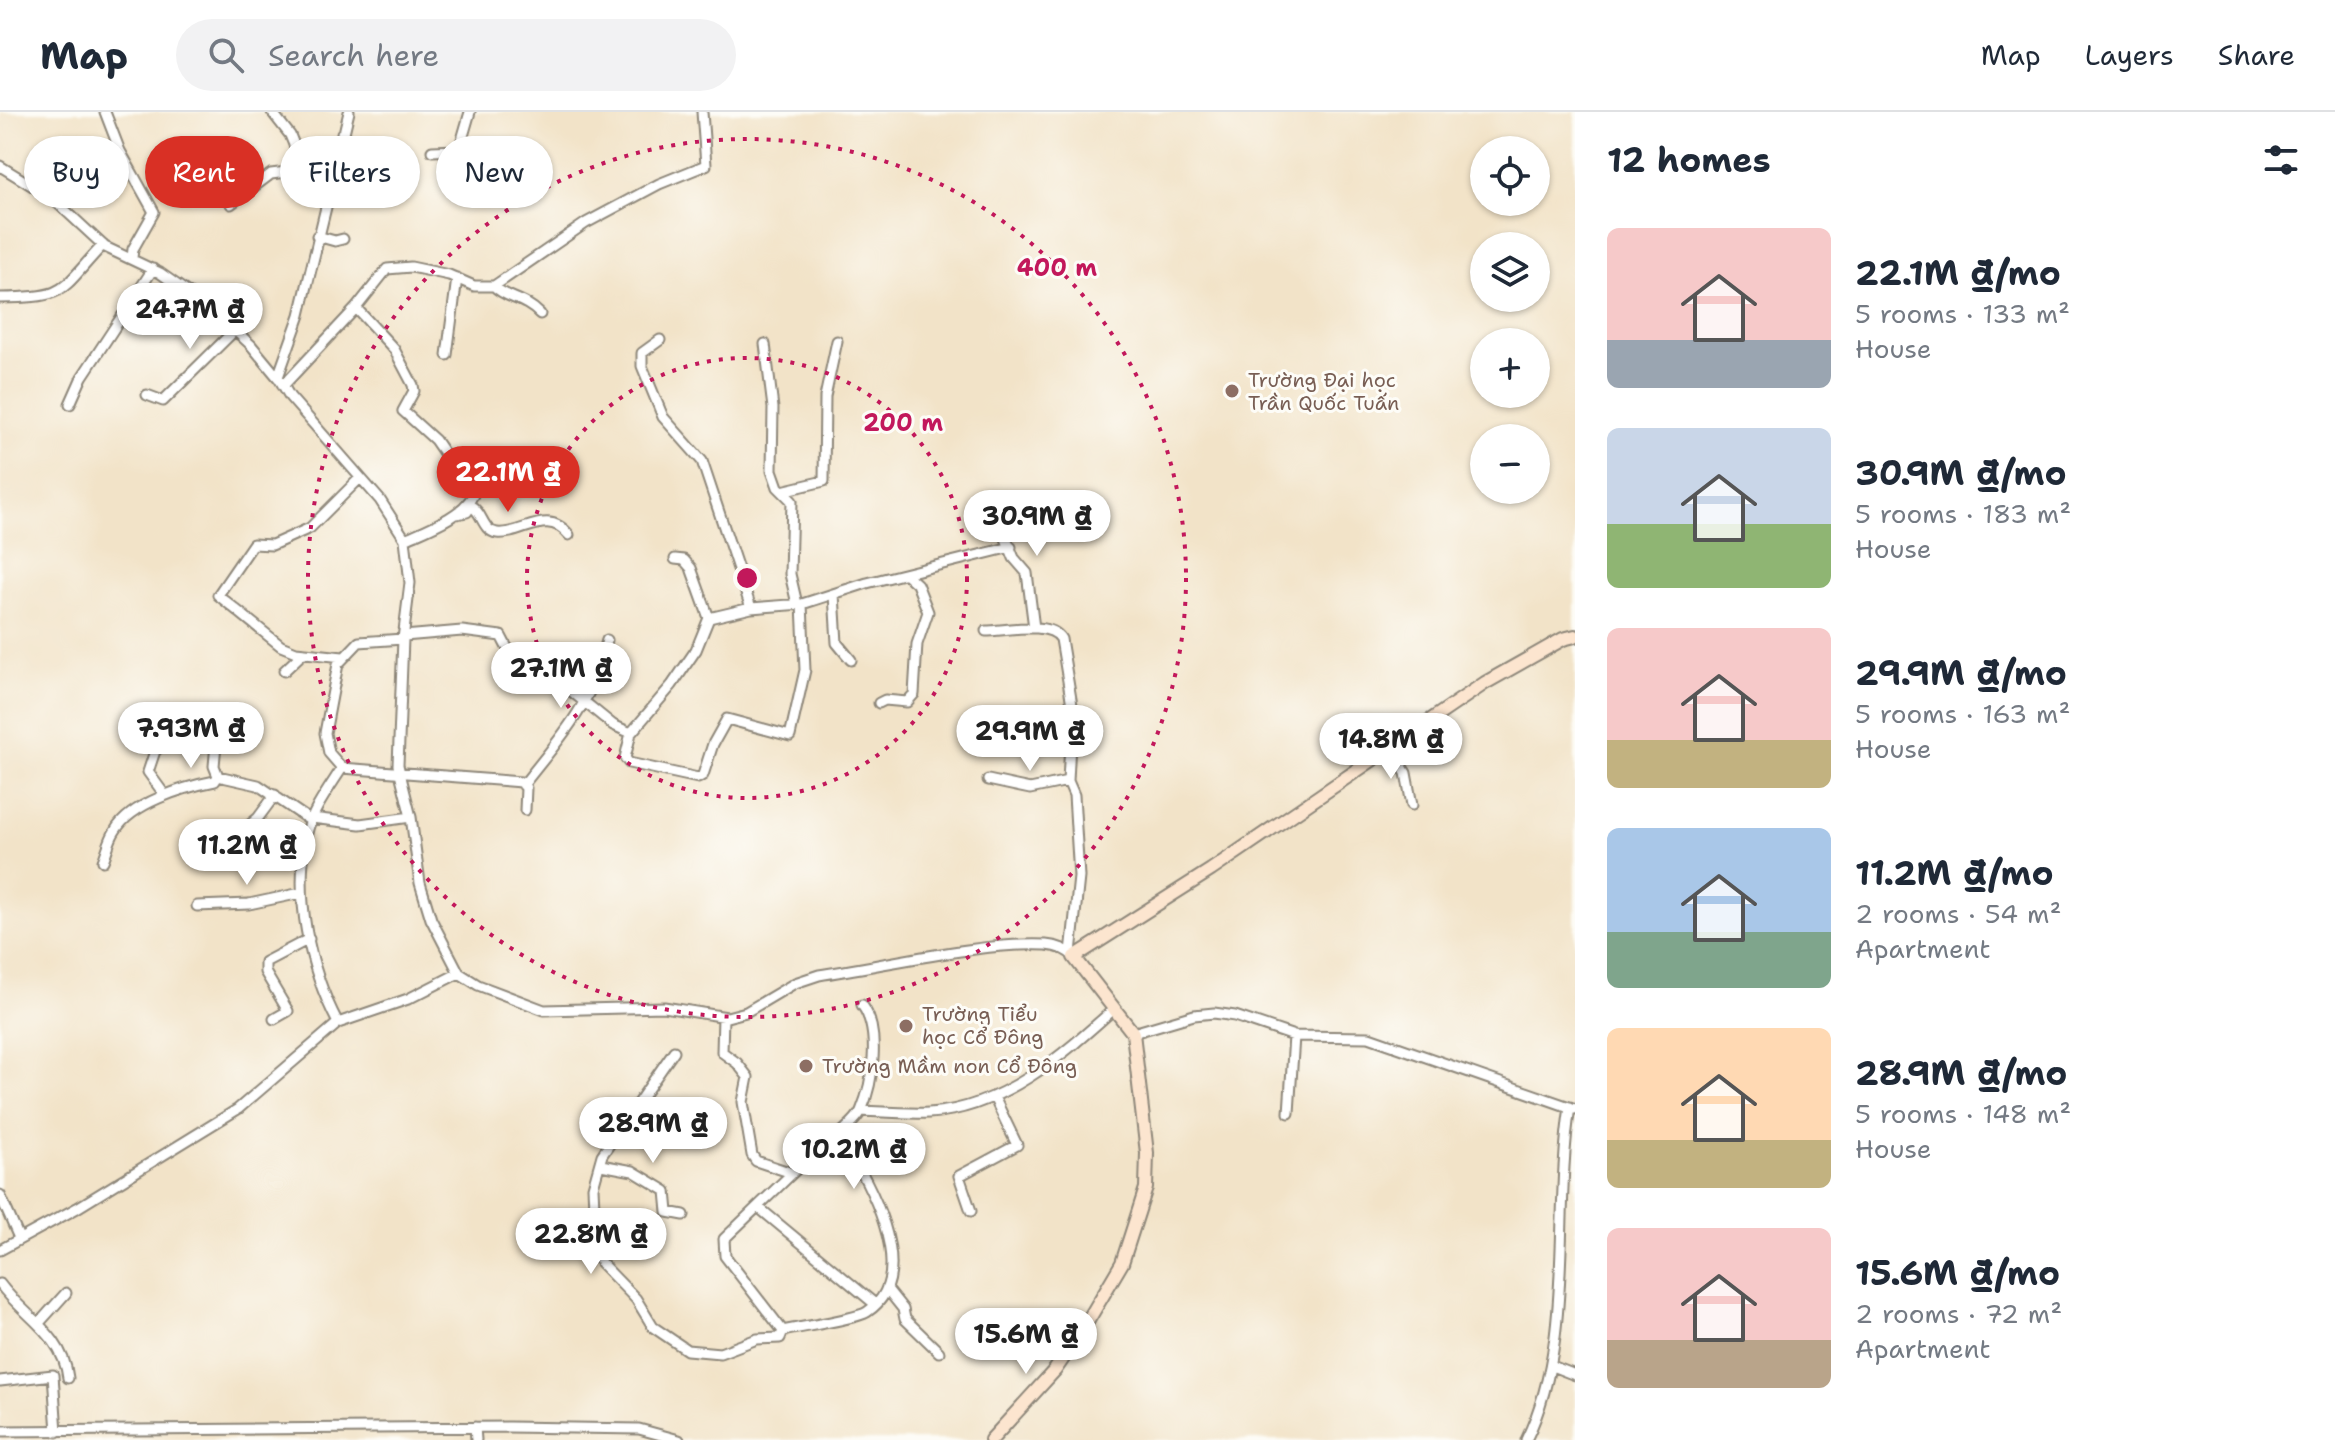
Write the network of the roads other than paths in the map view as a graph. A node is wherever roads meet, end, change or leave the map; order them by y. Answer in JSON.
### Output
{"nodes":[{"id":1,"x":105,"y":112,"type":"edge"},
{"id":2,"x":272,"y":112,"type":"edge"},
{"id":3,"x":349,"y":112,"type":"edge"},
{"id":4,"x":470,"y":112,"type":"edge"},
{"id":5,"x":702,"y":112,"type":"edge"},
{"id":6,"x":342,"y":133,"type":"junction"},
{"id":7,"x":288,"y":136,"type":"edge"},
{"id":8,"x":341,"y":136,"type":"edge"},
{"id":9,"x":345,"y":136,"type":"edge"},
{"id":10,"x":432,"y":151,"type":"dead end"},
{"id":11,"x":0,"y":166,"type":"edge"},
{"id":12,"x":325,"y":208,"type":"edge"},
{"id":13,"x":317,"y":236,"type":"junction"},
{"id":14,"x":343,"y":239,"type":"dead end"},
{"id":15,"x":103,"y":245,"type":"junction"},
{"id":16,"x":132,"y":258,"type":"junction"},
{"id":17,"x":153,"y":269,"type":"junction"},
{"id":18,"x":457,"y":278,"type":"junction"},
{"id":19,"x":494,"y":286,"type":"junction"},
{"id":20,"x":0,"y":298,"type":"edge"},
{"id":21,"x":356,"y":308,"type":"junction"},
{"id":22,"x":540,"y":314,"type":"dead end"},
{"id":23,"x":236,"y":329,"type":"junction"},
{"id":24,"x":660,"y":340,"type":"dead end"},
{"id":25,"x":837,"y":341,"type":"dead end"},
{"id":26,"x":765,"y":344,"type":"dead end"},
{"id":27,"x":447,"y":355,"type":"dead end"},
{"id":28,"x":281,"y":383,"type":"junction"},
{"id":29,"x":147,"y":395,"type":"dead end"},
{"id":30,"x":70,"y":404,"type":"dead end"},
{"id":31,"x":360,"y":478,"type":"junction"},
{"id":32,"x":782,"y":491,"type":"junction"},
{"id":33,"x":992,"y":504,"type":"dead end"},
{"id":34,"x":449,"y":517,"type":"junction"},
{"id":35,"x":569,"y":535,"type":"dead end"},
{"id":36,"x":405,"y":539,"type":"junction"},
{"id":37,"x":1011,"y":547,"type":"junction"},
{"id":38,"x":675,"y":559,"type":"dead end"},
{"id":39,"x":907,"y":575,"type":"junction"},
{"id":40,"x":834,"y":594,"type":"junction"},
{"id":41,"x":799,"y":604,"type":"junction"},
{"id":42,"x":751,"y":608,"type":"junction"},
{"id":43,"x":709,"y":618,"type":"junction"},
{"id":44,"x":1034,"y":628,"type":"junction"},
{"id":45,"x":986,"y":631,"type":"dead end"},
{"id":46,"x":1575,"y":636,"type":"edge"},
{"id":47,"x":404,"y":638,"type":"junction"},
{"id":48,"x":607,"y":640,"type":"dead end"},
{"id":49,"x":303,"y":653,"type":"junction"},
{"id":50,"x":343,"y":657,"type":"junction"},
{"id":51,"x":851,"y":660,"type":"dead end"},
{"id":52,"x":284,"y":671,"type":"dead end"},
{"id":53,"x":586,"y":703,"type":"junction"},
{"id":54,"x":879,"y":703,"type":"dead end"},
{"id":55,"x":631,"y":733,"type":"junction"},
{"id":56,"x":216,"y":744,"type":"dead end"},
{"id":57,"x":161,"y":746,"type":"dead end"},
{"id":58,"x":1390,"y":748,"type":"junction"},
{"id":59,"x":342,"y":768,"type":"junction"},
{"id":60,"x":400,"y":775,"type":"junction"},
{"id":61,"x":218,"y":776,"type":"junction"},
{"id":62,"x":988,"y":780,"type":"dead end"},
{"id":63,"x":1068,"y":781,"type":"junction"},
{"id":64,"x":524,"y":784,"type":"junction"},
{"id":65,"x":164,"y":794,"type":"junction"},
{"id":66,"x":275,"y":795,"type":"junction"},
{"id":67,"x":1412,"y":805,"type":"dead end"},
{"id":68,"x":525,"y":810,"type":"dead end"},
{"id":69,"x":411,"y":817,"type":"junction"},
{"id":70,"x":312,"y":820,"type":"junction"},
{"id":71,"x":241,"y":832,"type":"dead end"},
{"id":72,"x":103,"y":861,"type":"dead end"},
{"id":73,"x":301,"y":893,"type":"junction"},
{"id":74,"x":197,"y":906,"type":"dead end"},
{"id":75,"x":309,"y":939,"type":"junction"},
{"id":76,"x":1073,"y":955,"type":"junction"},
{"id":77,"x":459,"y":973,"type":"junction"},
{"id":78,"x":862,"y":1005,"type":"dead end"},
{"id":79,"x":1115,"y":1008,"type":"junction"},
{"id":80,"x":723,"y":1017,"type":"junction"},
{"id":81,"x":274,"y":1019,"type":"dead end"},
{"id":82,"x":338,"y":1023,"type":"junction"},
{"id":83,"x":1133,"y":1033,"type":"junction"},
{"id":84,"x":1294,"y":1036,"type":"junction"},
{"id":85,"x":674,"y":1051,"type":"dead end"},
{"id":86,"x":994,"y":1097,"type":"junction"},
{"id":87,"x":1572,"y":1108,"type":"edge"},
{"id":88,"x":861,"y":1111,"type":"junction"},
{"id":89,"x":1289,"y":1113,"type":"dead end"},
{"id":90,"x":839,"y":1135,"type":"junction"},
{"id":91,"x":601,"y":1165,"type":"junction"},
{"id":92,"x":792,"y":1173,"type":"junction"},
{"id":93,"x":0,"y":1195,"type":"edge"},
{"id":94,"x":758,"y":1207,"type":"junction"},
{"id":95,"x":971,"y":1211,"type":"dead end"},
{"id":96,"x":684,"y":1215,"type":"dead end"},
{"id":97,"x":19,"y":1238,"type":"junction"},
{"id":98,"x":0,"y":1250,"type":"edge"},
{"id":99,"x":0,"y":1284,"type":"edge"},
{"id":100,"x":887,"y":1289,"type":"junction"},
{"id":101,"x":66,"y":1293,"type":"dead end"},
{"id":102,"x":875,"y":1304,"type":"junction"},
{"id":103,"x":39,"y":1323,"type":"junction"},
{"id":104,"x":783,"y":1331,"type":"junction"},
{"id":105,"x":939,"y":1352,"type":"dead end"},
{"id":106,"x":1552,"y":1366,"type":"junction"},
{"id":107,"x":1575,"y":1375,"type":"edge"},
{"id":108,"x":68,"y":1378,"type":"dead end"},
{"id":109,"x":0,"y":1381,"type":"edge"},
{"id":110,"x":475,"y":1427,"type":"junction"},
{"id":111,"x":0,"y":1431,"type":"edge"},
{"id":112,"x":57,"y":1432,"type":"junction"},
{"id":113,"x":476,"y":1440,"type":"edge"},
{"id":114,"x":679,"y":1440,"type":"edge"},
{"id":115,"x":991,"y":1440,"type":"edge"},
{"id":116,"x":1526,"y":1440,"type":"edge"}],
"edges":[{"from":1,"to":16,"type":"street"},
{"from":2,"to":7,"type":"street"},
{"from":3,"to":6,"type":"street"},
{"from":4,"to":10,"type":"street"},
{"from":5,"to":19,"type":"street"},
{"from":6,"to":8,"type":"street"},
{"from":6,"to":9,"type":"street"},
{"from":11,"to":15,"type":"street"},
{"from":12,"to":13,"type":"street"},
{"from":13,"to":14,"type":"street"},
{"from":13,"to":28,"type":"street"},
{"from":15,"to":16,"type":"street"},
{"from":15,"to":20,"type":"street"},
{"from":16,"to":17,"type":"street"},
{"from":17,"to":23,"type":"street"},
{"from":17,"to":30,"type":"street"},
{"from":18,"to":19,"type":"street"},
{"from":18,"to":21,"type":"street"},
{"from":18,"to":27,"type":"street"},
{"from":19,"to":22,"type":"street"},
{"from":21,"to":28,"type":"street"},
{"from":21,"to":34,"type":"street"},
{"from":23,"to":28,"type":"street"},
{"from":23,"to":29,"type":"street"},
{"from":24,"to":42,"type":"street"},
{"from":25,"to":32,"type":"street"},
{"from":26,"to":32,"type":"street"},
{"from":28,"to":31,"type":"street"},
{"from":31,"to":36,"type":"street"},
{"from":31,"to":49,"type":"street"},
{"from":32,"to":41,"type":"street"},
{"from":33,"to":37,"type":"street"},
{"from":34,"to":35,"type":"street"},
{"from":34,"to":36,"type":"street"},
{"from":36,"to":47,"type":"street"},
{"from":37,"to":39,"type":"street"},
{"from":37,"to":44,"type":"street"},
{"from":38,"to":43,"type":"street"},
{"from":39,"to":40,"type":"street"},
{"from":39,"to":54,"type":"street"},
{"from":40,"to":41,"type":"street"},
{"from":40,"to":51,"type":"street"},
{"from":41,"to":42,"type":"street"},
{"from":41,"to":55,"type":"street"},
{"from":42,"to":43,"type":"street"},
{"from":43,"to":55,"type":"street"},
{"from":44,"to":45,"type":"street"},
{"from":44,"to":63,"type":"street"},
{"from":46,"to":58,"type":"street"},
{"from":47,"to":50,"type":"street"},
{"from":47,"to":53,"type":"street"},
{"from":47,"to":60,"type":"street"},
{"from":48,"to":53,"type":"street"},
{"from":49,"to":50,"type":"street"},
{"from":49,"to":52,"type":"street"},
{"from":50,"to":59,"type":"street"},
{"from":53,"to":55,"type":"street"},
{"from":53,"to":64,"type":"street"},
{"from":56,"to":61,"type":"street"},
{"from":57,"to":65,"type":"street"},
{"from":58,"to":67,"type":"street"},
{"from":58,"to":76,"type":"street"},
{"from":59,"to":60,"type":"street"},
{"from":59,"to":70,"type":"street"},
{"from":60,"to":64,"type":"street"},
{"from":60,"to":69,"type":"street"},
{"from":61,"to":65,"type":"street"},
{"from":61,"to":66,"type":"street"},
{"from":62,"to":63,"type":"street"},
{"from":63,"to":76,"type":"street"},
{"from":64,"to":68,"type":"street"},
{"from":65,"to":72,"type":"street"},
{"from":66,"to":70,"type":"street"},
{"from":66,"to":71,"type":"street"},
{"from":69,"to":70,"type":"street"},
{"from":69,"to":77,"type":"street"},
{"from":70,"to":73,"type":"street"},
{"from":73,"to":74,"type":"street"},
{"from":73,"to":75,"type":"street"},
{"from":75,"to":81,"type":"street"},
{"from":75,"to":82,"type":"street"},
{"from":76,"to":79,"type":"street"},
{"from":76,"to":80,"type":"street"},
{"from":77,"to":80,"type":"street"},
{"from":77,"to":82,"type":"street"},
{"from":78,"to":88,"type":"street"},
{"from":79,"to":83,"type":"street"},
{"from":79,"to":86,"type":"street"},
{"from":80,"to":92,"type":"street"},
{"from":82,"to":97,"type":"street"},
{"from":83,"to":84,"type":"street"},
{"from":83,"to":115,"type":"street"},
{"from":84,"to":87,"type":"street"},
{"from":84,"to":89,"type":"street"},
{"from":85,"to":91,"type":"street"},
{"from":86,"to":88,"type":"street"},
{"from":86,"to":95,"type":"street"},
{"from":87,"to":106,"type":"street"},
{"from":88,"to":90,"type":"street"},
{"from":90,"to":92,"type":"street"},
{"from":90,"to":100,"type":"street"},
{"from":91,"to":96,"type":"street"},
{"from":91,"to":104,"type":"street"},
{"from":92,"to":94,"type":"street"},
{"from":93,"to":97,"type":"street"},
{"from":94,"to":102,"type":"street"},
{"from":94,"to":104,"type":"street"},
{"from":97,"to":98,"type":"street"},
{"from":99,"to":103,"type":"street"},
{"from":100,"to":102,"type":"street"},
{"from":100,"to":105,"type":"street"},
{"from":101,"to":103,"type":"street"},
{"from":102,"to":104,"type":"street"},
{"from":103,"to":108,"type":"street"},
{"from":106,"to":107,"type":"street"},
{"from":106,"to":116,"type":"street"},
{"from":109,"to":112,"type":"street"},
{"from":110,"to":112,"type":"street"},
{"from":110,"to":113,"type":"street"},
{"from":110,"to":114,"type":"street"},
{"from":111,"to":112,"type":"street"}]}
